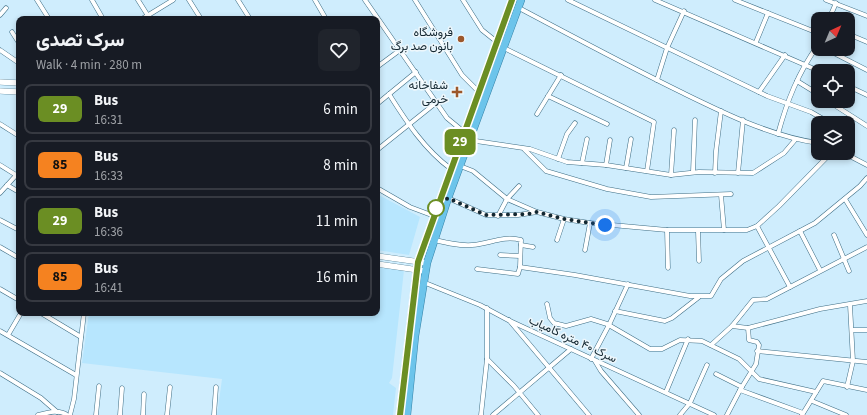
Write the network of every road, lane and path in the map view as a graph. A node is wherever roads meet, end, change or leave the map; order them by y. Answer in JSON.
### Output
{"nodes":[{"id":1,"x":37,"y":0,"type":"edge"},
{"id":2,"x":92,"y":0,"type":"edge"},
{"id":3,"x":138,"y":0,"type":"edge"},
{"id":4,"x":173,"y":0,"type":"edge"},
{"id":5,"x":189,"y":0,"type":"edge"},
{"id":6,"x":238,"y":0,"type":"edge"},
{"id":7,"x":315,"y":0,"type":"edge"},
{"id":8,"x":365,"y":0,"type":"edge"},
{"id":9,"x":415,"y":0,"type":"edge"},
{"id":10,"x":463,"y":0,"type":"edge"},
{"id":11,"x":512,"y":0,"type":"edge"},
{"id":12,"x":521,"y":0,"type":"edge"},
{"id":13,"x":568,"y":0,"type":"edge"},
{"id":14,"x":655,"y":0,"type":"edge"},
{"id":15,"x":735,"y":0,"type":"edge"},
{"id":16,"x":826,"y":0,"type":"edge"},
{"id":17,"x":836,"y":3,"type":"junction"},
{"id":18,"x":6,"y":8,"type":"dead end"},
{"id":19,"x":519,"y":8,"type":"junction"},
{"id":20,"x":684,"y":11,"type":"junction"},
{"id":21,"x":832,"y":12,"type":"edge"},
{"id":22,"x":768,"y":13,"type":"junction"},
{"id":23,"x":0,"y":15,"type":"edge"},
{"id":24,"x":47,"y":16,"type":"edge"},
{"id":25,"x":101,"y":16,"type":"edge"},
{"id":26,"x":147,"y":16,"type":"edge"},
{"id":27,"x":149,"y":16,"type":"edge"},
{"id":28,"x":199,"y":16,"type":"edge"},
{"id":29,"x":248,"y":16,"type":"edge"},
{"id":30,"x":324,"y":16,"type":"edge"},
{"id":31,"x":376,"y":16,"type":"edge"},
{"id":32,"x":867,"y":16,"type":"edge"},
{"id":33,"x":380,"y":21,"type":"edge"},
{"id":34,"x":811,"y":30,"type":"edge"},
{"id":35,"x":12,"y":32,"type":"dead end"},
{"id":36,"x":855,"y":37,"type":"edge"},
{"id":37,"x":16,"y":38,"type":"edge"},
{"id":38,"x":496,"y":42,"type":"junction"},
{"id":39,"x":756,"y":42,"type":"junction"},
{"id":40,"x":867,"y":42,"type":"edge"},
{"id":41,"x":504,"y":48,"type":"junction"},
{"id":42,"x":667,"y":48,"type":"junction"},
{"id":43,"x":0,"y":50,"type":"edge"},
{"id":44,"x":400,"y":50,"type":"junction"},
{"id":45,"x":784,"y":55,"type":"junction"},
{"id":46,"x":811,"y":55,"type":"edge"},
{"id":47,"x":840,"y":56,"type":"edge"},
{"id":48,"x":16,"y":61,"type":"edge"},
{"id":49,"x":805,"y":64,"type":"junction"},
{"id":50,"x":380,"y":65,"type":"edge"},
{"id":51,"x":811,"y":67,"type":"edge"},
{"id":52,"x":867,"y":70,"type":"edge"},
{"id":53,"x":416,"y":72,"type":"junction"},
{"id":54,"x":561,"y":75,"type":"junction"},
{"id":55,"x":657,"y":80,"type":"junction"},
{"id":56,"x":796,"y":81,"type":"junction"},
{"id":57,"x":0,"y":82,"type":"edge"},
{"id":58,"x":16,"y":84,"type":"edge"},
{"id":59,"x":855,"y":89,"type":"edge"},
{"id":60,"x":811,"y":90,"type":"edge"},
{"id":61,"x":0,"y":91,"type":"edge"},
{"id":62,"x":16,"y":92,"type":"edge"},
{"id":63,"x":479,"y":92,"type":"junction"},
{"id":64,"x":759,"y":92,"type":"junction"},
{"id":65,"x":389,"y":94,"type":"junction"},
{"id":66,"x":867,"y":95,"type":"edge"},
{"id":67,"x":548,"y":96,"type":"junction"},
{"id":68,"x":380,"y":102,"type":"edge"},
{"id":69,"x":437,"y":102,"type":"junction"},
{"id":70,"x":786,"y":103,"type":"junction"},
{"id":71,"x":839,"y":108,"type":"edge"},
{"id":72,"x":721,"y":112,"type":"junction"},
{"id":73,"x":537,"y":114,"type":"dead end"},
{"id":74,"x":818,"y":116,"type":"edge"},
{"id":75,"x":695,"y":120,"type":"dead end"},
{"id":76,"x":742,"y":120,"type":"junction"},
{"id":77,"x":575,"y":123,"type":"dead end"},
{"id":78,"x":0,"y":124,"type":"edge"},
{"id":79,"x":607,"y":124,"type":"dead end"},
{"id":80,"x":408,"y":125,"type":"junction"},
{"id":81,"x":867,"y":126,"type":"edge"},
{"id":82,"x":674,"y":130,"type":"dead end"},
{"id":83,"x":464,"y":132,"type":"junction"},
{"id":84,"x":16,"y":134,"type":"edge"},
{"id":85,"x":778,"y":134,"type":"junction"},
{"id":86,"x":587,"y":139,"type":"dead end"},
{"id":87,"x":631,"y":139,"type":"dead end"},
{"id":88,"x":469,"y":140,"type":"junction"},
{"id":89,"x":610,"y":140,"type":"dead end"},
{"id":90,"x":795,"y":140,"type":"junction"},
{"id":91,"x":811,"y":142,"type":"edge"},
{"id":92,"x":380,"y":148,"type":"edge"},
{"id":93,"x":524,"y":149,"type":"junction"},
{"id":94,"x":558,"y":159,"type":"junction"},
{"id":95,"x":855,"y":159,"type":"edge"},
{"id":96,"x":824,"y":160,"type":"edge"},
{"id":97,"x":582,"y":163,"type":"junction"},
{"id":98,"x":0,"y":165,"type":"edge"},
{"id":99,"x":606,"y":165,"type":"junction"},
{"id":100,"x":867,"y":165,"type":"edge"},
{"id":101,"x":460,"y":166,"type":"junction"},
{"id":102,"x":626,"y":168,"type":"junction"},
{"id":103,"x":451,"y":169,"type":"junction"},
{"id":104,"x":647,"y":171,"type":"junction"},
{"id":105,"x":16,"y":172,"type":"edge"},
{"id":106,"x":693,"y":172,"type":"junction"},
{"id":107,"x":738,"y":173,"type":"junction"},
{"id":108,"x":715,"y":174,"type":"junction"},
{"id":109,"x":16,"y":175,"type":"edge"},
{"id":110,"x":670,"y":175,"type":"junction"},
{"id":111,"x":867,"y":180,"type":"edge"},
{"id":112,"x":7,"y":185,"type":"junction"},
{"id":113,"x":519,"y":186,"type":"dead end"},
{"id":114,"x":16,"y":190,"type":"edge"},
{"id":115,"x":380,"y":190,"type":"edge"},
{"id":116,"x":0,"y":193,"type":"edge"},
{"id":117,"x":731,"y":194,"type":"dead end"},
{"id":118,"x":721,"y":195,"type":"junction"},
{"id":119,"x":448,"y":198,"type":"junction"},
{"id":120,"x":507,"y":198,"type":"junction"},
{"id":121,"x":845,"y":199,"type":"junction"},
{"id":122,"x":537,"y":212,"type":"junction"},
{"id":123,"x":434,"y":216,"type":"junction"},
{"id":124,"x":498,"y":216,"type":"junction"},
{"id":125,"x":564,"y":219,"type":"junction"},
{"id":126,"x":0,"y":220,"type":"edge"},
{"id":127,"x":590,"y":223,"type":"junction"},
{"id":128,"x":757,"y":226,"type":"junction"},
{"id":129,"x":16,"y":228,"type":"edge"},
{"id":130,"x":667,"y":230,"type":"junction"},
{"id":131,"x":724,"y":230,"type":"junction"},
{"id":132,"x":698,"y":231,"type":"junction"},
{"id":133,"x":800,"y":231,"type":"junction"},
{"id":134,"x":834,"y":235,"type":"dead end"},
{"id":135,"x":867,"y":235,"type":"edge"},
{"id":136,"x":435,"y":240,"type":"junction"},
{"id":137,"x":557,"y":240,"type":"dead end"},
{"id":138,"x":521,"y":245,"type":"junction"},
{"id":139,"x":0,"y":247,"type":"edge"},
{"id":140,"x":533,"y":247,"type":"dead end"},
{"id":141,"x":867,"y":247,"type":"edge"},
{"id":142,"x":767,"y":248,"type":"junction"},
{"id":143,"x":585,"y":250,"type":"dead end"},
{"id":144,"x":500,"y":255,"type":"dead end"},
{"id":145,"x":16,"y":256,"type":"edge"},
{"id":146,"x":380,"y":256,"type":"edge"},
{"id":147,"x":520,"y":256,"type":"junction"},
{"id":148,"x":845,"y":258,"type":"junction"},
{"id":149,"x":699,"y":261,"type":"dead end"},
{"id":150,"x":418,"y":262,"type":"junction"},
{"id":151,"x":427,"y":263,"type":"junction"},
{"id":152,"x":380,"y":264,"type":"edge"},
{"id":153,"x":520,"y":267,"type":"junction"},
{"id":154,"x":668,"y":268,"type":"dead end"},
{"id":155,"x":477,"y":269,"type":"dead end"},
{"id":156,"x":416,"y":270,"type":"junction"},
{"id":157,"x":820,"y":270,"type":"junction"},
{"id":158,"x":425,"y":271,"type":"junction"},
{"id":159,"x":849,"y":271,"type":"dead end"},
{"id":160,"x":423,"y":282,"type":"junction"},
{"id":161,"x":628,"y":284,"type":"junction"},
{"id":162,"x":790,"y":287,"type":"junction"},
{"id":163,"x":0,"y":289,"type":"edge"},
{"id":164,"x":699,"y":297,"type":"junction"},
{"id":165,"x":16,"y":298,"type":"edge"},
{"id":166,"x":867,"y":301,"type":"edge"},
{"id":167,"x":547,"y":304,"type":"dead end"},
{"id":168,"x":850,"y":305,"type":"junction"},
{"id":169,"x":487,"y":308,"type":"junction"},
{"id":170,"x":615,"y":311,"type":"junction"},
{"id":171,"x":19,"y":316,"type":"edge"},
{"id":172,"x":46,"y":316,"type":"edge"},
{"id":173,"x":84,"y":316,"type":"edge"},
{"id":174,"x":508,"y":320,"type":"junction"},
{"id":175,"x":609,"y":325,"type":"junction"},
{"id":176,"x":732,"y":326,"type":"junction"},
{"id":177,"x":748,"y":328,"type":"junction"},
{"id":178,"x":852,"y":330,"type":"junction"},
{"id":179,"x":867,"y":330,"type":"edge"},
{"id":180,"x":0,"y":331,"type":"edge"},
{"id":181,"x":8,"y":335,"type":"junction"},
{"id":182,"x":81,"y":337,"type":"junction"},
{"id":183,"x":688,"y":339,"type":"junction"},
{"id":184,"x":711,"y":345,"type":"junction"},
{"id":185,"x":571,"y":349,"type":"junction"},
{"id":186,"x":757,"y":351,"type":"junction"},
{"id":187,"x":487,"y":359,"type":"junction"},
{"id":188,"x":593,"y":360,"type":"junction"},
{"id":189,"x":852,"y":361,"type":"junction"},
{"id":190,"x":867,"y":362,"type":"edge"},
{"id":191,"x":707,"y":365,"type":"dead end"},
{"id":192,"x":548,"y":368,"type":"junction"},
{"id":193,"x":0,"y":373,"type":"edge"},
{"id":194,"x":752,"y":373,"type":"junction"},
{"id":195,"x":716,"y":374,"type":"dead end"},
{"id":196,"x":76,"y":375,"type":"junction"},
{"id":197,"x":99,"y":386,"type":"dead end"},
{"id":198,"x":170,"y":387,"type":"dead end"},
{"id":199,"x":216,"y":387,"type":"dead end"},
{"id":200,"x":847,"y":387,"type":"junction"},
{"id":201,"x":122,"y":388,"type":"dead end"},
{"id":202,"x":741,"y":388,"type":"junction"},
{"id":203,"x":867,"y":390,"type":"edge"},
{"id":204,"x":666,"y":392,"type":"junction"},
{"id":205,"x":816,"y":392,"type":"junction"},
{"id":206,"x":519,"y":393,"type":"junction"},
{"id":207,"x":144,"y":394,"type":"dead end"},
{"id":208,"x":812,"y":401,"type":"junction"},
{"id":209,"x":690,"y":404,"type":"junction"},
{"id":210,"x":685,"y":411,"type":"junction"},
{"id":211,"x":57,"y":412,"type":"junction"},
{"id":212,"x":803,"y":414,"type":"edge"},
{"id":213,"x":38,"y":415,"type":"edge"},
{"id":214,"x":69,"y":415,"type":"edge"},
{"id":215,"x":96,"y":415,"type":"edge"},
{"id":216,"x":120,"y":415,"type":"edge"},
{"id":217,"x":143,"y":415,"type":"edge"},
{"id":218,"x":167,"y":415,"type":"edge"},
{"id":219,"x":214,"y":415,"type":"edge"},
{"id":220,"x":400,"y":415,"type":"edge"},
{"id":221,"x":408,"y":415,"type":"edge"},
{"id":222,"x":481,"y":415,"type":"edge"},
{"id":223,"x":493,"y":415,"type":"edge"},
{"id":224,"x":538,"y":415,"type":"edge"},
{"id":225,"x":589,"y":415,"type":"edge"},
{"id":226,"x":639,"y":415,"type":"edge"},
{"id":227,"x":680,"y":415,"type":"edge"},
{"id":228,"x":689,"y":415,"type":"edge"},
{"id":229,"x":714,"y":415,"type":"edge"},
{"id":230,"x":728,"y":415,"type":"edge"},
{"id":231,"x":846,"y":415,"type":"edge"}],
"edges":[{"from":1,"to":24,"type":"street"},
{"from":2,"to":25,"type":"street"},
{"from":3,"to":26,"type":"street"},
{"from":4,"to":27,"type":"street"},
{"from":5,"to":28,"type":"street"},
{"from":6,"to":29,"type":"street"},
{"from":7,"to":30,"type":"street"},
{"from":8,"to":31,"type":"street"},
{"from":9,"to":63,"type":"street"},
{"from":10,"to":38,"type":"street"},
{"from":11,"to":38,"type":"highway"},
{"from":12,"to":19,"type":"highway"},
{"from":13,"to":42,"type":"street"},
{"from":14,"to":20,"type":"street"},
{"from":15,"to":22,"type":"street"},
{"from":16,"to":17,"type":"street"},
{"from":17,"to":21,"type":"street"},
{"from":17,"to":32,"type":"street"},
{"from":18,"to":23,"type":"street"},
{"from":19,"to":41,"type":"highway"},
{"from":19,"to":55,"type":"street"},
{"from":20,"to":39,"type":"street"},
{"from":20,"to":42,"type":"street"},
{"from":22,"to":34,"type":"street"},
{"from":22,"to":39,"type":"street"},
{"from":33,"to":44,"type":"street"},
{"from":35,"to":37,"type":"street"},
{"from":36,"to":40,"type":"street"},
{"from":38,"to":63,"type":"highway"},
{"from":39,"to":45,"type":"street"},
{"from":41,"to":54,"type":"street"},
{"from":41,"to":88,"type":"highway"},
{"from":42,"to":55,"type":"street"},
{"from":42,"to":64,"type":"street"},
{"from":43,"to":48,"type":"street"},
{"from":44,"to":50,"type":"street"},
{"from":44,"to":53,"type":"street"},
{"from":45,"to":49,"type":"street"},
{"from":45,"to":64,"type":"street"},
{"from":46,"to":49,"type":"street"},
{"from":47,"to":52,"type":"street"},
{"from":49,"to":51,"type":"street"},
{"from":49,"to":56,"type":"street"},
{"from":53,"to":65,"type":"street"},
{"from":53,"to":69,"type":"street"},
{"from":54,"to":67,"type":"street"},
{"from":54,"to":104,"type":"street"},
{"from":55,"to":72,"type":"street"},
{"from":56,"to":60,"type":"street"},
{"from":56,"to":70,"type":"street"},
{"from":57,"to":58,"type":"main road"},
{"from":59,"to":66,"type":"street"},
{"from":61,"to":62,"type":"main road"},
{"from":63,"to":83,"type":"highway"},
{"from":64,"to":70,"type":"street"},
{"from":65,"to":68,"type":"street"},
{"from":65,"to":80,"type":"street"},
{"from":67,"to":73,"type":"street"},
{"from":67,"to":79,"type":"street"},
{"from":69,"to":80,"type":"street"},
{"from":69,"to":83,"type":"street"},
{"from":70,"to":74,"type":"street"},
{"from":70,"to":85,"type":"street"},
{"from":71,"to":81,"type":"street"},
{"from":72,"to":76,"type":"street"},
{"from":72,"to":108,"type":"street"},
{"from":75,"to":106,"type":"street"},
{"from":76,"to":85,"type":"street"},
{"from":76,"to":107,"type":"street"},
{"from":77,"to":94,"type":"street"},
{"from":78,"to":84,"type":"street"},
{"from":80,"to":92,"type":"street"},
{"from":80,"to":103,"type":"street"},
{"from":82,"to":110,"type":"street"},
{"from":83,"to":103,"type":"highway"},
{"from":85,"to":90,"type":"street"},
{"from":86,"to":97,"type":"street"},
{"from":87,"to":102,"type":"street"},
{"from":88,"to":93,"type":"street"},
{"from":88,"to":101,"type":"highway"},
{"from":89,"to":99,"type":"street"},
{"from":90,"to":91,"type":"street"},
{"from":90,"to":107,"type":"street"},
{"from":93,"to":94,"type":"street"},
{"from":93,"to":118,"type":"street"},
{"from":94,"to":97,"type":"street"},
{"from":95,"to":100,"type":"street"},
{"from":96,"to":128,"type":"street"},
{"from":97,"to":99,"type":"street"},
{"from":98,"to":105,"type":"street"},
{"from":99,"to":102,"type":"street"},
{"from":101,"to":119,"type":"highway"},
{"from":101,"to":120,"type":"street"},
{"from":102,"to":104,"type":"street"},
{"from":103,"to":123,"type":"highway"},
{"from":104,"to":110,"type":"street"},
{"from":106,"to":108,"type":"street"},
{"from":106,"to":110,"type":"street"},
{"from":107,"to":108,"type":"street"},
{"from":109,"to":112,"type":"street"},
{"from":111,"to":121,"type":"street"},
{"from":112,"to":114,"type":"street"},
{"from":112,"to":116,"type":"street"},
{"from":113,"to":120,"type":"street"},
{"from":115,"to":123,"type":"street"},
{"from":117,"to":118,"type":"street"},
{"from":118,"to":131,"type":"street"},
{"from":119,"to":124,"type":"street"},
{"from":119,"to":136,"type":"highway"},
{"from":120,"to":122,"type":"street"},
{"from":120,"to":124,"type":"street"},
{"from":121,"to":133,"type":"street"},
{"from":121,"to":135,"type":"street"},
{"from":122,"to":124,"type":"street"},
{"from":122,"to":125,"type":"street"},
{"from":123,"to":150,"type":"highway"},
{"from":125,"to":127,"type":"street"},
{"from":125,"to":137,"type":"street"},
{"from":126,"to":129,"type":"street"},
{"from":127,"to":130,"type":"street"},
{"from":127,"to":143,"type":"street"},
{"from":128,"to":131,"type":"street"},
{"from":128,"to":142,"type":"street"},
{"from":130,"to":132,"type":"street"},
{"from":130,"to":154,"type":"street"},
{"from":131,"to":132,"type":"street"},
{"from":132,"to":149,"type":"street"},
{"from":133,"to":142,"type":"street"},
{"from":133,"to":157,"type":"street"},
{"from":134,"to":148,"type":"street"},
{"from":136,"to":138,"type":"street"},
{"from":136,"to":151,"type":"highway"},
{"from":138,"to":140,"type":"street"},
{"from":138,"to":147,"type":"street"},
{"from":139,"to":145,"type":"street"},
{"from":141,"to":148,"type":"street"},
{"from":142,"to":162,"type":"street"},
{"from":142,"to":164,"type":"street"},
{"from":144,"to":147,"type":"street"},
{"from":146,"to":150,"type":"main road"},
{"from":147,"to":153,"type":"street"},
{"from":148,"to":157,"type":"street"},
{"from":148,"to":159,"type":"street"},
{"from":150,"to":151,"type":"main road"},
{"from":150,"to":156,"type":"highway"},
{"from":151,"to":158,"type":"highway"},
{"from":152,"to":156,"type":"main road"},
{"from":153,"to":155,"type":"street"},
{"from":153,"to":161,"type":"street"},
{"from":156,"to":158,"type":"main road"},
{"from":156,"to":220,"type":"highway"},
{"from":157,"to":162,"type":"street"},
{"from":158,"to":160,"type":"highway"},
{"from":160,"to":169,"type":"street","name":"سرک ۴۰ متره کامیاب"},
{"from":160,"to":221,"type":"highway"},
{"from":161,"to":164,"type":"street"},
{"from":161,"to":170,"type":"street"},
{"from":162,"to":176,"type":"street"},
{"from":163,"to":165,"type":"street"},
{"from":164,"to":170,"type":"street"},
{"from":166,"to":168,"type":"street"},
{"from":167,"to":175,"type":"street"},
{"from":168,"to":177,"type":"street"},
{"from":168,"to":178,"type":"street"},
{"from":169,"to":174,"type":"street","name":"سرک ۴۰ متره کامیاب"},
{"from":169,"to":187,"type":"street"},
{"from":170,"to":175,"type":"street"},
{"from":171,"to":181,"type":"street"},
{"from":172,"to":182,"type":"street"},
{"from":173,"to":182,"type":"street"},
{"from":174,"to":185,"type":"street","name":"سرک ۴۰ متره کامیاب"},
{"from":174,"to":192,"type":"street"},
{"from":175,"to":183,"type":"street"},
{"from":175,"to":188,"type":"street"},
{"from":176,"to":177,"type":"street"},
{"from":176,"to":184,"type":"street"},
{"from":177,"to":186,"type":"street"},
{"from":178,"to":179,"type":"street"},
{"from":178,"to":189,"type":"street"},
{"from":180,"to":181,"type":"street"},
{"from":181,"to":196,"type":"street"},
{"from":182,"to":196,"type":"street"},
{"from":183,"to":184,"type":"street"},
{"from":183,"to":204,"type":"street"},
{"from":184,"to":194,"type":"street"},
{"from":185,"to":188,"type":"street","name":"سرک ۴۰ متره کامیاب"},
{"from":185,"to":192,"type":"street"},
{"from":186,"to":189,"type":"street"},
{"from":186,"to":194,"type":"street"},
{"from":187,"to":206,"type":"street"},
{"from":187,"to":222,"type":"street"},
{"from":188,"to":204,"type":"street","name":"سرک ۴۰ متره کامیاب"},
{"from":188,"to":226,"type":"street"},
{"from":189,"to":190,"type":"street"},
{"from":189,"to":200,"type":"street"},
{"from":191,"to":209,"type":"street"},
{"from":192,"to":206,"type":"street"},
{"from":192,"to":225,"type":"street"},
{"from":193,"to":211,"type":"street"},
{"from":194,"to":202,"type":"street"},
{"from":194,"to":205,"type":"street"},
{"from":195,"to":202,"type":"street"},
{"from":196,"to":214,"type":"street"},
{"from":197,"to":215,"type":"street"},
{"from":198,"to":218,"type":"street"},
{"from":199,"to":219,"type":"street"},
{"from":200,"to":203,"type":"street"},
{"from":200,"to":205,"type":"street"},
{"from":201,"to":216,"type":"street"},
{"from":202,"to":212,"type":"street"},
{"from":202,"to":230,"type":"street"},
{"from":204,"to":209,"type":"street","name":"سرک ۴۰ متره کامیاب"},
{"from":205,"to":208,"type":"street"},
{"from":206,"to":223,"type":"street"},
{"from":206,"to":224,"type":"street"},
{"from":207,"to":217,"type":"street"},
{"from":208,"to":212,"type":"street"},
{"from":208,"to":231,"type":"street"},
{"from":209,"to":210,"type":"street"},
{"from":209,"to":229,"type":"street","name":"سرک ۴۰ متره کامیاب"},
{"from":210,"to":227,"type":"street"},
{"from":210,"to":228,"type":"street"},
{"from":211,"to":213,"type":"street"},
{"from":211,"to":214,"type":"street"}]}
